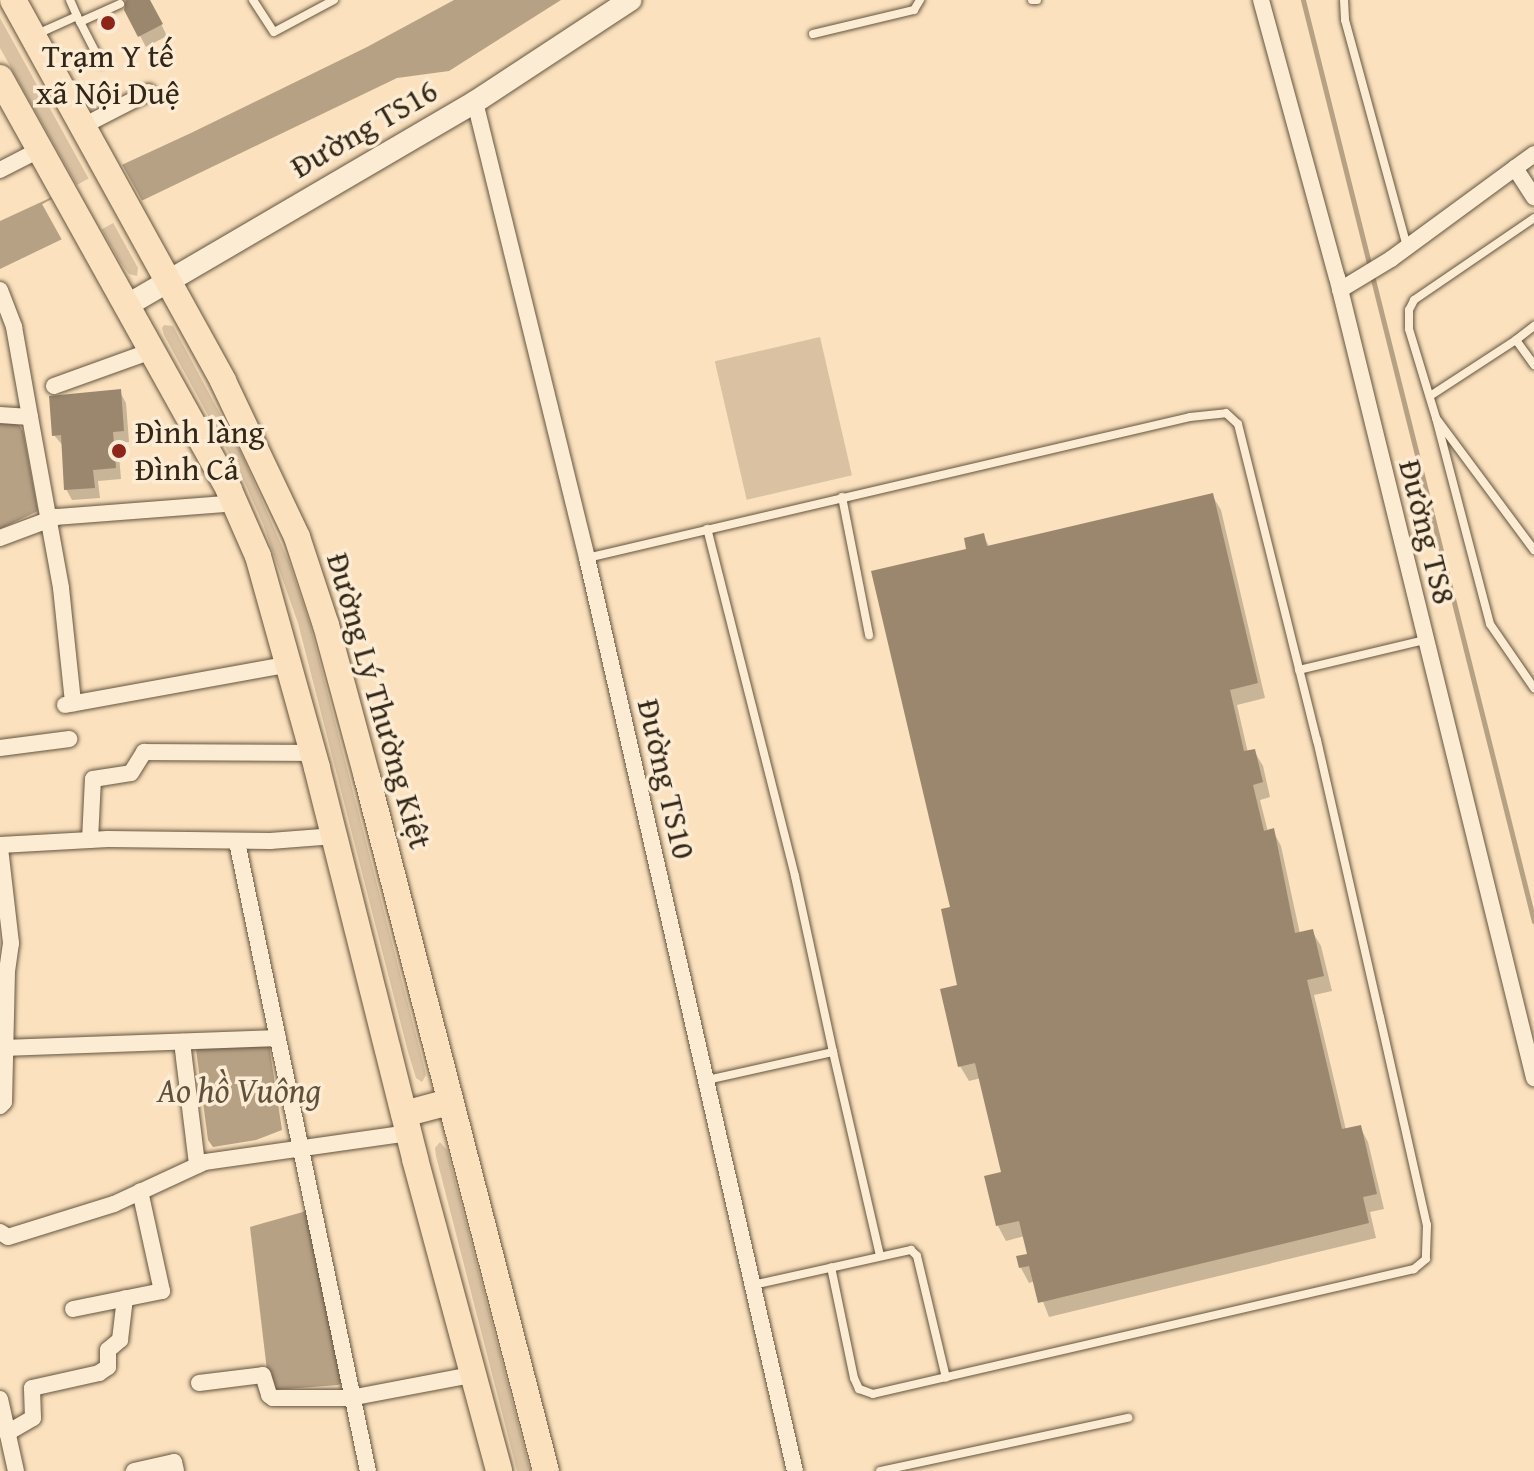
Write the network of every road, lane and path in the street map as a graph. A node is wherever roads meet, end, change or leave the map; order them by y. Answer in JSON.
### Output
{"nodes":[{"id":1,"x":13,"y":0,"type":"edge"},
{"id":2,"x":70,"y":0,"type":"edge"},
{"id":3,"x":253,"y":0,"type":"edge"},
{"id":4,"x":334,"y":0,"type":"edge"},
{"id":5,"x":630,"y":0,"type":"edge"},
{"id":6,"x":920,"y":0,"type":"edge"},
{"id":7,"x":1261,"y":0,"type":"edge"},
{"id":8,"x":1344,"y":0,"type":"edge"},
{"id":9,"x":120,"y":4,"type":"dead end"},
{"id":10,"x":79,"y":19,"type":"junction"},
{"id":11,"x":813,"y":34,"type":"dead end"},
{"id":12,"x":34,"y":36,"type":"junction"},
{"id":13,"x":101,"y":63,"type":"dead end"},
{"id":14,"x":0,"y":78,"type":"edge"},
{"id":15,"x":149,"y":92,"type":"dead end"},
{"id":16,"x":475,"y":102,"type":"junction"},
{"id":17,"x":83,"y":126,"type":"junction"},
{"id":18,"x":39,"y":150,"type":"junction"},
{"id":19,"x":1534,"y":154,"type":"edge"},
{"id":20,"x":1515,"y":168,"type":"junction"},
{"id":21,"x":0,"y":170,"type":"edge"},
{"id":22,"x":1534,"y":197,"type":"edge"},
{"id":23,"x":1534,"y":218,"type":"edge"},
{"id":24,"x":1407,"y":247,"type":"junction"},
{"id":25,"x":170,"y":281,"type":"junction"},
{"id":26,"x":1340,"y":290,"type":"junction"},
{"id":27,"x":0,"y":291,"type":"edge"},
{"id":28,"x":126,"y":306,"type":"junction"},
{"id":29,"x":1534,"y":326,"type":"edge"},
{"id":30,"x":1516,"y":340,"type":"junction"},
{"id":31,"x":151,"y":351,"type":"junction"},
{"id":32,"x":1534,"y":365,"type":"edge"},
{"id":33,"x":54,"y":386,"type":"dead end"},
{"id":34,"x":1430,"y":396,"type":"junction"},
{"id":35,"x":0,"y":415,"type":"edge"},
{"id":36,"x":30,"y":417,"type":"junction"},
{"id":37,"x":1436,"y":418,"type":"junction"},
{"id":38,"x":842,"y":497,"type":"junction"},
{"id":39,"x":236,"y":503,"type":"junction"},
{"id":40,"x":50,"y":519,"type":"junction"},
{"id":41,"x":707,"y":529,"type":"junction"},
{"id":42,"x":0,"y":538,"type":"edge"},
{"id":43,"x":1532,"y":545,"type":"edge"},
{"id":44,"x":587,"y":558,"type":"junction"},
{"id":45,"x":869,"y":635,"type":"dead end"},
{"id":46,"x":1425,"y":640,"type":"junction"},
{"id":47,"x":290,"y":664,"type":"junction"},
{"id":48,"x":1299,"y":670,"type":"junction"},
{"id":49,"x":1534,"y":688,"type":"edge"},
{"id":50,"x":69,"y":739,"type":"dead end"},
{"id":51,"x":0,"y":748,"type":"edge"},
{"id":52,"x":313,"y":753,"type":"junction"},
{"id":53,"x":335,"y":836,"type":"junction"},
{"id":54,"x":90,"y":840,"type":"junction"},
{"id":55,"x":237,"y":842,"type":"junction"},
{"id":56,"x":0,"y":846,"type":"edge"},
{"id":57,"x":278,"y":1038,"type":"junction"},
{"id":58,"x":182,"y":1042,"type":"junction"},
{"id":59,"x":4,"y":1048,"type":"junction"},
{"id":60,"x":833,"y":1052,"type":"junction"},
{"id":61,"x":1534,"y":1078,"type":"edge"},
{"id":62,"x":706,"y":1081,"type":"junction"},
{"id":63,"x":449,"y":1102,"type":"junction"},
{"id":64,"x":0,"y":1106,"type":"edge"},
{"id":65,"x":406,"y":1124,"type":"junction"},
{"id":66,"x":301,"y":1147,"type":"junction"},
{"id":67,"x":197,"y":1165,"type":"junction"},
{"id":68,"x":140,"y":1191,"type":"junction"},
{"id":69,"x":0,"y":1232,"type":"edge"},
{"id":70,"x":880,"y":1256,"type":"junction"},
{"id":71,"x":831,"y":1267,"type":"junction"},
{"id":72,"x":752,"y":1286,"type":"junction"},
{"id":73,"x":125,"y":1298,"type":"junction"},
{"id":74,"x":73,"y":1309,"type":"dead end"},
{"id":75,"x":472,"y":1375,"type":"junction"},
{"id":76,"x":946,"y":1378,"type":"junction"},
{"id":77,"x":199,"y":1383,"type":"dead end"},
{"id":78,"x":350,"y":1398,"type":"junction"},
{"id":79,"x":0,"y":1399,"type":"edge"},
{"id":80,"x":1128,"y":1418,"type":"dead end"},
{"id":81,"x":7,"y":1433,"type":"junction"},
{"id":82,"x":5,"y":1455,"type":"edge"},
{"id":83,"x":16,"y":1471,"type":"edge"},
{"id":84,"x":134,"y":1471,"type":"edge"},
{"id":85,"x":176,"y":1471,"type":"edge"},
{"id":86,"x":368,"y":1471,"type":"edge"},
{"id":87,"x":499,"y":1471,"type":"edge"},
{"id":88,"x":546,"y":1471,"type":"edge"},
{"id":89,"x":795,"y":1471,"type":"edge"},
{"id":90,"x":880,"y":1471,"type":"edge"}],
"edges":[{"from":1,"to":12,"type":"main road","name":"Đường Lý Thường Kiệt"},
{"from":2,"to":10,"type":"lane"},
{"from":3,"to":4,"type":"lane"},
{"from":5,"to":16,"type":"street","name":"Đường TS16"},
{"from":6,"to":11,"type":"lane"},
{"from":7,"to":26,"type":"street","name":"Đường TS8"},
{"from":8,"to":24,"type":"lane"},
{"from":9,"to":10,"type":"lane"},
{"from":10,"to":12,"type":"lane"},
{"from":10,"to":13,"type":"lane"},
{"from":12,"to":17,"type":"main road","name":"Đường Lý Thường Kiệt"},
{"from":14,"to":18,"type":"main road"},
{"from":15,"to":17,"type":"street"},
{"from":16,"to":25,"type":"street","name":"Đường TS16"},
{"from":16,"to":44,"type":"street","name":"Đường TS10"},
{"from":17,"to":25,"type":"main road","name":"Đường Lý Thường Kiệt"},
{"from":18,"to":21,"type":"street"},
{"from":18,"to":28,"type":"main road"},
{"from":19,"to":20,"type":"street"},
{"from":20,"to":22,"type":"street"},
{"from":20,"to":24,"type":"street"},
{"from":23,"to":34,"type":"lane"},
{"from":24,"to":26,"type":"street"},
{"from":25,"to":28,"type":"street","name":"Đường TS16"},
{"from":25,"to":63,"type":"main road","name":"Đường Lý Thường Kiệt"},
{"from":26,"to":46,"type":"street","name":"Đường TS8"},
{"from":27,"to":36,"type":"street"},
{"from":28,"to":31,"type":"main road"},
{"from":29,"to":30,"type":"lane"},
{"from":30,"to":32,"type":"lane"},
{"from":30,"to":34,"type":"lane"},
{"from":31,"to":33,"type":"street"},
{"from":31,"to":39,"type":"main road"},
{"from":34,"to":37,"type":"lane"},
{"from":35,"to":36,"type":"street"},
{"from":36,"to":40,"type":"street"},
{"from":37,"to":43,"type":"lane"},
{"from":37,"to":49,"type":"lane"},
{"from":38,"to":41,"type":"lane"},
{"from":38,"to":45,"type":"lane"},
{"from":38,"to":48,"type":"lane"},
{"from":39,"to":40,"type":"street"},
{"from":39,"to":47,"type":"main road"},
{"from":40,"to":42,"type":"street"},
{"from":40,"to":47,"type":"street"},
{"from":41,"to":44,"type":"lane"},
{"from":41,"to":60,"type":"lane"},
{"from":44,"to":62,"type":"street","name":"Đường TS10"},
{"from":46,"to":48,"type":"lane"},
{"from":46,"to":61,"type":"street","name":"Đường TS8"},
{"from":47,"to":52,"type":"main road"},
{"from":48,"to":76,"type":"lane"},
{"from":50,"to":51,"type":"street"},
{"from":52,"to":53,"type":"main road"},
{"from":52,"to":54,"type":"street"},
{"from":53,"to":55,"type":"street"},
{"from":53,"to":65,"type":"main road"},
{"from":54,"to":55,"type":"street"},
{"from":54,"to":56,"type":"street"},
{"from":55,"to":57,"type":"street"},
{"from":56,"to":59,"type":"street"},
{"from":57,"to":58,"type":"street"},
{"from":57,"to":66,"type":"street"},
{"from":58,"to":59,"type":"street"},
{"from":58,"to":67,"type":"street"},
{"from":59,"to":64,"type":"street"},
{"from":60,"to":62,"type":"lane"},
{"from":60,"to":70,"type":"lane"},
{"from":62,"to":72,"type":"street","name":"Đường TS10"},
{"from":63,"to":65,"type":"main road"},
{"from":63,"to":88,"type":"main road","name":"Đường Lý Thường Kiệt"},
{"from":65,"to":66,"type":"street"},
{"from":65,"to":75,"type":"main road"},
{"from":66,"to":67,"type":"street"},
{"from":66,"to":78,"type":"street"},
{"from":67,"to":68,"type":"street"},
{"from":68,"to":69,"type":"street"},
{"from":68,"to":73,"type":"street"},
{"from":70,"to":71,"type":"lane"},
{"from":70,"to":76,"type":"lane"},
{"from":71,"to":72,"type":"lane"},
{"from":71,"to":76,"type":"lane"},
{"from":72,"to":89,"type":"street","name":"Đường TS10"},
{"from":73,"to":74,"type":"street"},
{"from":73,"to":81,"type":"street"},
{"from":75,"to":78,"type":"street"},
{"from":75,"to":87,"type":"main road"},
{"from":77,"to":78,"type":"street"},
{"from":78,"to":86,"type":"street"},
{"from":79,"to":81,"type":"street"},
{"from":80,"to":90,"type":"lane"},
{"from":81,"to":82,"type":"street"},
{"from":82,"to":83,"type":"street"},
{"from":84,"to":85,"type":"street"}]}
